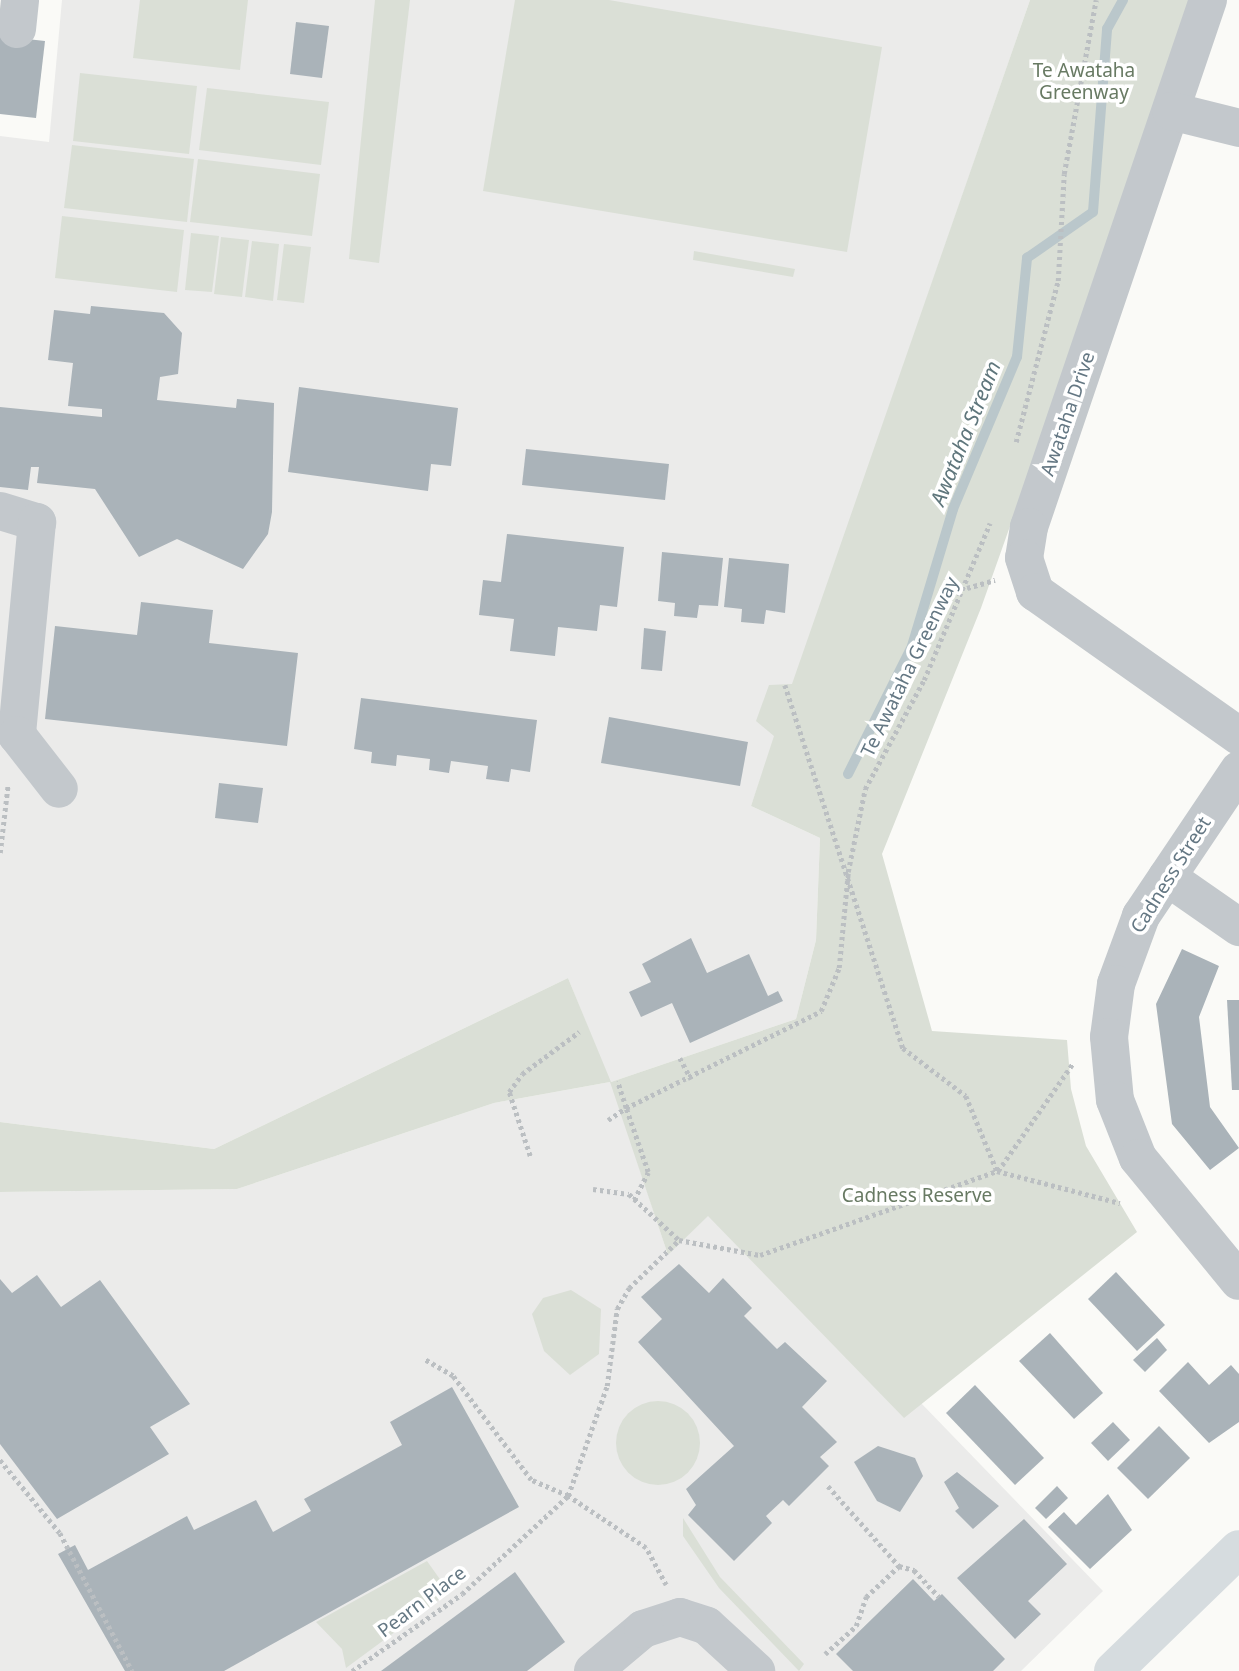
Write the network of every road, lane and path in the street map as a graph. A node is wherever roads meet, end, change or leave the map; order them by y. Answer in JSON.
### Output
{"nodes":[{"id":1,"x":1096,"y":0,"type":"edge"},
{"id":2,"x":1208,"y":0,"type":"edge"},
{"id":3,"x":1171,"y":111,"type":"junction"},
{"id":4,"x":1239,"y":128,"type":"edge"},
{"id":5,"x":1013,"y":453,"type":"dead end"},
{"id":6,"x":0,"y":511,"type":"edge"},
{"id":7,"x":993,"y":515,"type":"dead end"},
{"id":8,"x":785,"y":685,"type":"dead end"},
{"id":9,"x":17,"y":735,"type":"junction"},
{"id":10,"x":1239,"y":736,"type":"edge"},
{"id":11,"x":1239,"y":770,"type":"edge"},
{"id":12,"x":59,"y":789,"type":"dead end"},
{"id":13,"x":0,"y":853,"type":"edge"},
{"id":14,"x":848,"y":872,"type":"junction"},
{"id":15,"x":1167,"y":877,"type":"junction"},
{"id":16,"x":1239,"y":927,"type":"edge"},
{"id":17,"x":579,"y":1032,"type":"dead end"},
{"id":18,"x":680,"y":1058,"type":"dead end"},
{"id":19,"x":1076,"y":1059,"type":"dead end"},
{"id":20,"x":691,"y":1079,"type":"junction"},
{"id":21,"x":617,"y":1081,"type":"dead end"},
{"id":22,"x":626,"y":1108,"type":"junction"},
{"id":23,"x":608,"y":1119,"type":"dead end"},
{"id":24,"x":530,"y":1156,"type":"dead end"},
{"id":25,"x":997,"y":1171,"type":"junction"},
{"id":26,"x":593,"y":1189,"type":"dead end"},
{"id":27,"x":634,"y":1200,"type":"junction"},
{"id":28,"x":1120,"y":1203,"type":"dead end"},
{"id":29,"x":679,"y":1240,"type":"junction"},
{"id":30,"x":1239,"y":1281,"type":"edge"},
{"id":31,"x":425,"y":1360,"type":"dead end"},
{"id":32,"x":0,"y":1460,"type":"edge"},
{"id":33,"x":828,"y":1486,"type":"dead end"},
{"id":34,"x":568,"y":1496,"type":"junction"},
{"id":35,"x":1239,"y":1549,"type":"edge"},
{"id":36,"x":899,"y":1566,"type":"junction"},
{"id":37,"x":939,"y":1597,"type":"dead end"},
{"id":38,"x":680,"y":1617,"type":"junction"},
{"id":39,"x":825,"y":1654,"type":"dead end"},
{"id":40,"x":132,"y":1671,"type":"edge"},
{"id":41,"x":352,"y":1671,"type":"edge"},
{"id":42,"x":593,"y":1671,"type":"edge"},
{"id":43,"x":756,"y":1671,"type":"edge"},
{"id":44,"x":1113,"y":1671,"type":"edge"}],
"edges":[{"from":1,"to":5,"type":"path"},
{"from":2,"to":3,"type":"street","name":"Awataha Drive"},
{"from":3,"to":4,"type":"street"},
{"from":3,"to":10,"type":"street","name":"Awataha Drive"},
{"from":6,"to":9,"type":"street"},
{"from":7,"to":14,"type":"path","name":"Te Awataha Greenway"},
{"from":8,"to":14,"type":"path"},
{"from":9,"to":12,"type":"street"},
{"from":9,"to":13,"type":"path"},
{"from":11,"to":15,"type":"street","name":"Cadness Street"},
{"from":14,"to":20,"type":"path","name":"Te Awataha Greenway"},
{"from":14,"to":25,"type":"path"},
{"from":15,"to":16,"type":"street"},
{"from":15,"to":30,"type":"street","name":"Cadness Street"},
{"from":17,"to":24,"type":"path"},
{"from":18,"to":20,"type":"path"},
{"from":19,"to":25,"type":"path"},
{"from":20,"to":22,"type":"path","name":"Te Awataha Greenway"},
{"from":21,"to":22,"type":"path"},
{"from":22,"to":23,"type":"path","name":"Te Awataha Greenway"},
{"from":22,"to":27,"type":"path"},
{"from":25,"to":28,"type":"path"},
{"from":25,"to":29,"type":"path"},
{"from":26,"to":27,"type":"path"},
{"from":27,"to":29,"type":"path"},
{"from":29,"to":34,"type":"path"},
{"from":31,"to":34,"type":"path"},
{"from":32,"to":40,"type":"path"},
{"from":33,"to":36,"type":"path"},
{"from":34,"to":38,"type":"path"},
{"from":34,"to":41,"type":"path","name":"Pearn Place"},
{"from":35,"to":44,"type":"main road"},
{"from":36,"to":37,"type":"path"},
{"from":36,"to":39,"type":"path"},
{"from":38,"to":42,"type":"street"},
{"from":38,"to":43,"type":"street"}]}
